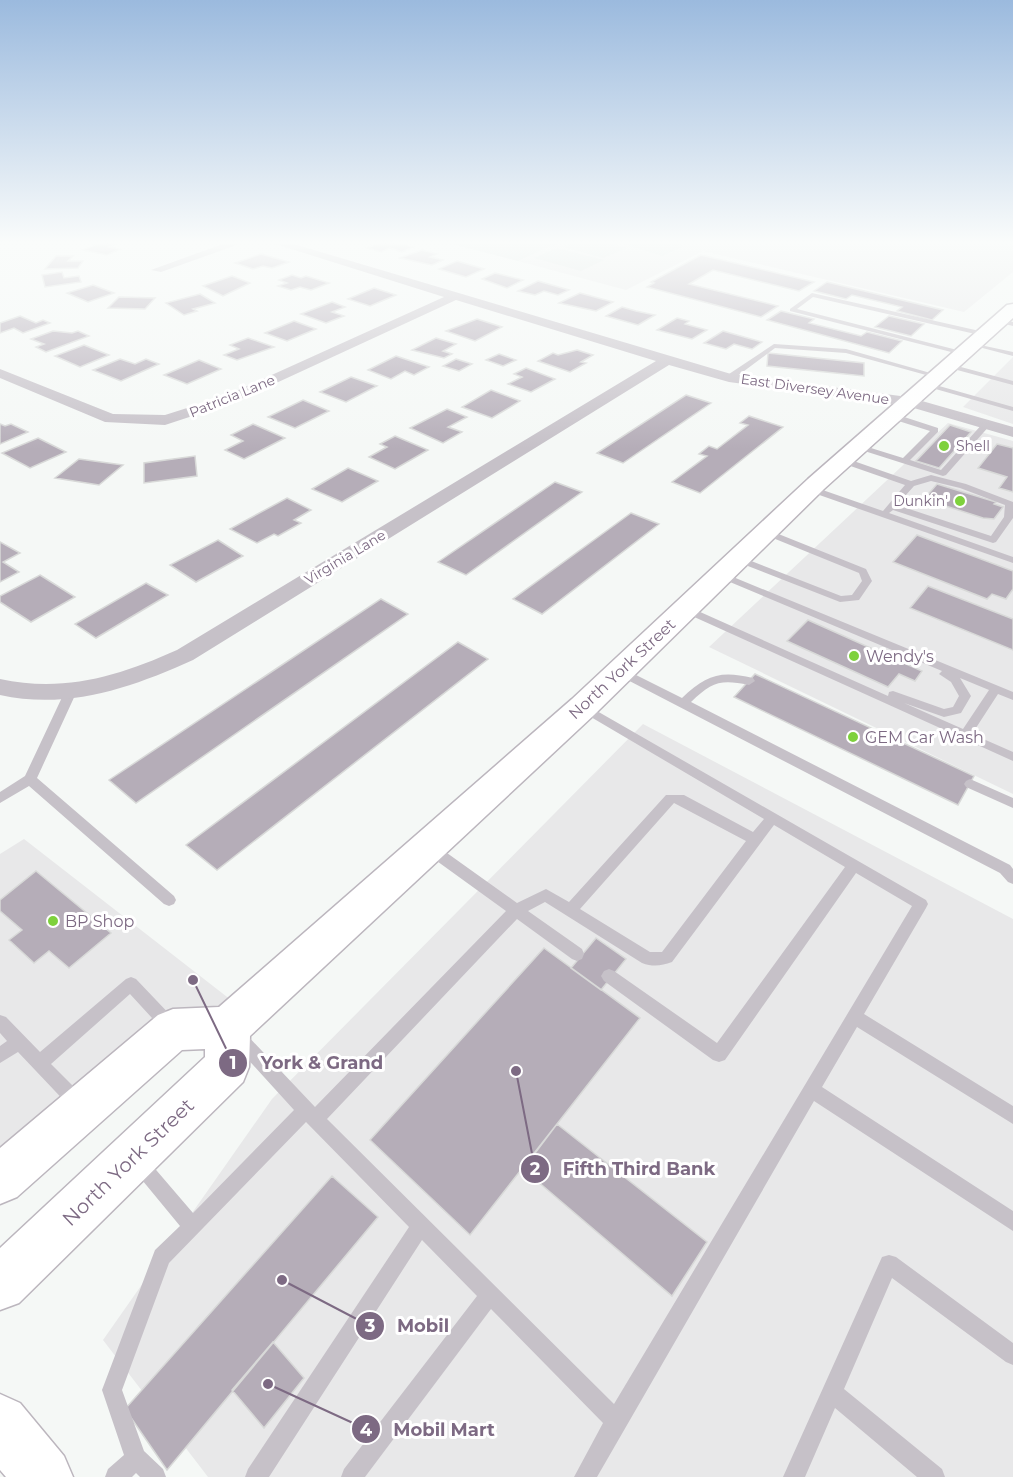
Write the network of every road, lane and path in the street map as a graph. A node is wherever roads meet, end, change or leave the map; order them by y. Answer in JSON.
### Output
{"nodes":[{"id":1,"x":422,"y":311,"type":"edge"},
{"id":2,"x":505,"y":311,"type":"edge"},
{"id":3,"x":795,"y":311,"type":"edge"},
{"id":4,"x":848,"y":311,"type":"edge"},
{"id":5,"x":1008,"y":318,"type":"edge"},
{"id":6,"x":1013,"y":354,"type":"edge"},
{"id":7,"x":668,"y":359,"type":"junction"},
{"id":8,"x":956,"y":359,"type":"junction"},
{"id":9,"x":0,"y":373,"type":"edge"},
{"id":10,"x":729,"y":378,"type":"junction"},
{"id":11,"x":1011,"y":380,"type":"edge"},
{"id":12,"x":900,"y":409,"type":"junction"},
{"id":13,"x":1013,"y":409,"type":"edge"},
{"id":14,"x":987,"y":424,"type":"junction"},
{"id":15,"x":1013,"y":432,"type":"edge"},
{"id":16,"x":850,"y":453,"type":"junction"},
{"id":17,"x":904,"y":461,"type":"junction"},
{"id":18,"x":911,"y":484,"type":"junction"},
{"id":19,"x":811,"y":489,"type":"junction"},
{"id":20,"x":891,"y":506,"type":"junction"},
{"id":21,"x":884,"y":514,"type":"junction"},
{"id":22,"x":766,"y":532,"type":"junction"},
{"id":23,"x":1013,"y":560,"type":"edge"},
{"id":24,"x":729,"y":567,"type":"junction"},
{"id":25,"x":685,"y":609,"type":"junction"},
{"id":26,"x":880,"y":641,"type":"junction"},
{"id":27,"x":620,"y":672,"type":"junction"},
{"id":28,"x":825,"y":672,"type":"junction"},
{"id":29,"x":749,"y":681,"type":"dead end"},
{"id":30,"x":0,"y":687,"type":"edge"},
{"id":31,"x":996,"y":689,"type":"junction"},
{"id":32,"x":70,"y":691,"type":"junction"},
{"id":33,"x":1013,"y":696,"type":"edge"},
{"id":34,"x":682,"y":704,"type":"junction"},
{"id":35,"x":583,"y":707,"type":"junction"},
{"id":36,"x":965,"y":735,"type":"junction"},
{"id":37,"x":1013,"y":757,"type":"edge"},
{"id":38,"x":30,"y":779,"type":"junction"},
{"id":39,"x":970,"y":784,"type":"dead end"},
{"id":40,"x":0,"y":798,"type":"edge"},
{"id":41,"x":1013,"y":804,"type":"edge"},
{"id":42,"x":772,"y":817,"type":"junction"},
{"id":43,"x":755,"y":840,"type":"junction"},
{"id":44,"x":427,"y":847,"type":"junction"},
{"id":45,"x":854,"y":865,"type":"junction"},
{"id":46,"x":1009,"y":873,"type":"edge"},
{"id":47,"x":169,"y":900,"type":"dead end"},
{"id":48,"x":516,"y":910,"type":"junction"},
{"id":49,"x":570,"y":910,"type":"junction"},
{"id":50,"x":577,"y":954,"type":"dead end"},
{"id":51,"x":609,"y":976,"type":"dead end"},
{"id":52,"x":855,"y":1017,"type":"junction"},
{"id":53,"x":0,"y":1022,"type":"edge"},
{"id":54,"x":228,"y":1027,"type":"junction"},
{"id":55,"x":173,"y":1030,"type":"junction"},
{"id":56,"x":20,"y":1041,"type":"junction"},
{"id":57,"x":0,"y":1055,"type":"edge"},
{"id":58,"x":40,"y":1062,"type":"junction"},
{"id":59,"x":811,"y":1090,"type":"junction"},
{"id":60,"x":83,"y":1108,"type":"junction"},
{"id":61,"x":311,"y":1115,"type":"junction"},
{"id":62,"x":1013,"y":1116,"type":"edge"},
{"id":63,"x":134,"y":1157,"type":"junction"},
{"id":64,"x":0,"y":1180,"type":"edge"},
{"id":65,"x":1013,"y":1222,"type":"edge"},
{"id":66,"x":421,"y":1225,"type":"junction"},
{"id":67,"x":192,"y":1226,"type":"junction"},
{"id":68,"x":0,"y":1284,"type":"edge"},
{"id":69,"x":490,"y":1295,"type":"junction"},
{"id":70,"x":1013,"y":1356,"type":"edge"},
{"id":71,"x":832,"y":1392,"type":"junction"},
{"id":72,"x":616,"y":1421,"type":"junction"},
{"id":73,"x":0,"y":1423,"type":"edge"},
{"id":74,"x":136,"y":1458,"type":"junction"},
{"id":75,"x":43,"y":1477,"type":"edge"},
{"id":76,"x":117,"y":1477,"type":"edge"},
{"id":77,"x":155,"y":1477,"type":"edge"},
{"id":78,"x":256,"y":1477,"type":"edge"},
{"id":79,"x":352,"y":1477,"type":"edge"},
{"id":80,"x":585,"y":1477,"type":"edge"},
{"id":81,"x":794,"y":1477,"type":"edge"},
{"id":82,"x":934,"y":1477,"type":"edge"}],
"edges":[{"from":1,"to":9,"type":"street","name":"Patricia Lane"},
{"from":2,"to":7,"type":"street","name":"East Diversey Avenue"},
{"from":3,"to":8,"type":"lane"},
{"from":4,"to":8,"type":"lane"},
{"from":5,"to":8,"type":"main road","name":"North York Street"},
{"from":6,"to":8,"type":"lane"},
{"from":7,"to":10,"type":"street","name":"East Diversey Avenue"},
{"from":7,"to":32,"type":"street","name":"Virginia Lane"},
{"from":8,"to":10,"type":"lane"},
{"from":8,"to":11,"type":"lane"},
{"from":8,"to":12,"type":"main road","name":"North York Street"},
{"from":8,"to":13,"type":"lane"},
{"from":10,"to":12,"type":"street","name":"East Diversey Avenue"},
{"from":12,"to":14,"type":"street","name":"East Diversey Avenue"},
{"from":12,"to":16,"type":"main road","name":"North York Street"},
{"from":12,"to":17,"type":"lane"},
{"from":14,"to":15,"type":"street","name":"East Diversey Avenue"},
{"from":14,"to":17,"type":"lane"},
{"from":16,"to":17,"type":"lane"},
{"from":16,"to":18,"type":"lane"},
{"from":16,"to":19,"type":"main road","name":"North York Street"},
{"from":18,"to":20,"type":"lane"},
{"from":18,"to":20,"type":"lane"},
{"from":19,"to":21,"type":"lane"},
{"from":19,"to":22,"type":"main road","name":"North York Street"},
{"from":20,"to":21,"type":"lane"},
{"from":21,"to":23,"type":"lane"},
{"from":22,"to":24,"type":"main road","name":"North York Street"},
{"from":22,"to":24,"type":"lane"},
{"from":24,"to":25,"type":"main road","name":"North York Street"},
{"from":24,"to":26,"type":"lane"},
{"from":25,"to":27,"type":"main road","name":"North York Street"},
{"from":25,"to":28,"type":"lane"},
{"from":26,"to":28,"type":"lane"},
{"from":26,"to":31,"type":"lane"},
{"from":27,"to":34,"type":"lane"},
{"from":27,"to":35,"type":"main road","name":"North York Street"},
{"from":28,"to":36,"type":"lane"},
{"from":29,"to":34,"type":"lane"},
{"from":30,"to":32,"type":"street","name":"Virginia Lane"},
{"from":31,"to":33,"type":"lane"},
{"from":31,"to":36,"type":"lane"},
{"from":32,"to":38,"type":"lane"},
{"from":34,"to":46,"type":"lane"},
{"from":35,"to":42,"type":"lane"},
{"from":35,"to":44,"type":"main road","name":"North York Street"},
{"from":36,"to":37,"type":"lane"},
{"from":38,"to":40,"type":"lane"},
{"from":38,"to":47,"type":"lane"},
{"from":39,"to":41,"type":"lane"},
{"from":42,"to":43,"type":"lane"},
{"from":42,"to":45,"type":"lane"},
{"from":43,"to":49,"type":"lane"},
{"from":43,"to":49,"type":"lane"},
{"from":44,"to":48,"type":"lane"},
{"from":44,"to":54,"type":"main road","name":"North York Street"},
{"from":45,"to":51,"type":"lane"},
{"from":45,"to":52,"type":"lane"},
{"from":48,"to":49,"type":"lane"},
{"from":48,"to":50,"type":"lane"},
{"from":48,"to":61,"type":"lane"},
{"from":52,"to":59,"type":"lane"},
{"from":52,"to":62,"type":"lane"},
{"from":53,"to":56,"type":"lane"},
{"from":54,"to":55,"type":"main road"},
{"from":54,"to":61,"type":"lane"},
{"from":54,"to":63,"type":"main road","name":"North York Street"},
{"from":55,"to":58,"type":"lane"},
{"from":55,"to":60,"type":"main road"},
{"from":56,"to":57,"type":"lane"},
{"from":56,"to":58,"type":"lane"},
{"from":58,"to":60,"type":"lane"},
{"from":59,"to":65,"type":"lane"},
{"from":59,"to":72,"type":"lane"},
{"from":60,"to":64,"type":"main road"},
{"from":61,"to":66,"type":"lane"},
{"from":61,"to":67,"type":"lane"},
{"from":63,"to":67,"type":"lane"},
{"from":63,"to":68,"type":"main road","name":"North York Street"},
{"from":66,"to":69,"type":"lane"},
{"from":66,"to":78,"type":"lane"},
{"from":67,"to":74,"type":"lane"},
{"from":69,"to":72,"type":"lane"},
{"from":69,"to":79,"type":"lane"},
{"from":70,"to":71,"type":"lane"},
{"from":71,"to":81,"type":"lane"},
{"from":71,"to":82,"type":"lane"},
{"from":72,"to":80,"type":"lane"},
{"from":73,"to":75,"type":"main road"},
{"from":74,"to":76,"type":"lane"},
{"from":74,"to":77,"type":"lane"}]}
